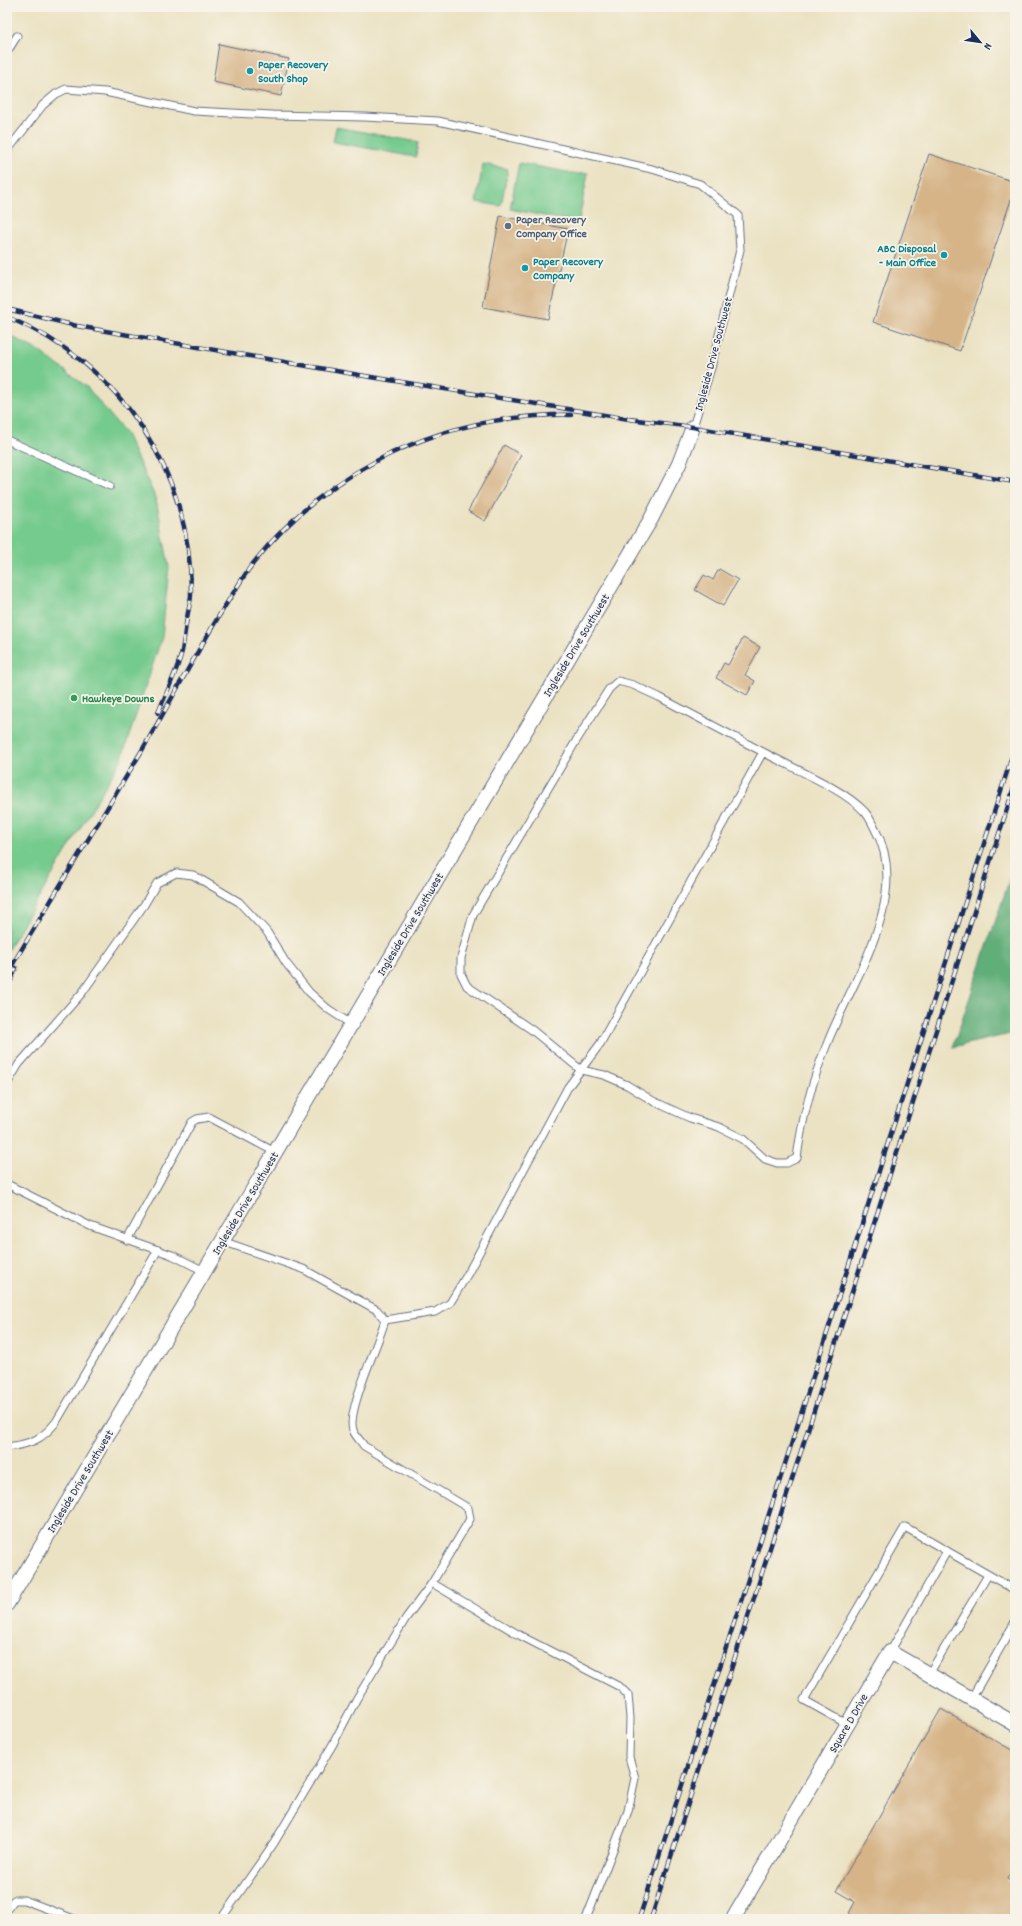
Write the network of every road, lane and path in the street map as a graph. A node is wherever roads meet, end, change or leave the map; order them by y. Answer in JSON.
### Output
{"nodes":[{"id":1,"x":17,"y":36,"type":"dead end"},
{"id":2,"x":7,"y":52,"type":"edge"},
{"id":3,"x":7,"y":151,"type":"edge"},
{"id":4,"x":693,"y":427,"type":"joint"},
{"id":5,"x":7,"y":440,"type":"edge"},
{"id":6,"x":110,"y":486,"type":"dead end"},
{"id":7,"x":763,"y":752,"type":"junction"},
{"id":8,"x":351,"y":1024,"type":"junction"},
{"id":9,"x":581,"y":1070,"type":"junction"},
{"id":10,"x":7,"y":1084,"type":"edge"},
{"id":11,"x":275,"y":1152,"type":"junction"},
{"id":12,"x":7,"y":1184,"type":"edge"},
{"id":13,"x":127,"y":1240,"type":"junction"},
{"id":14,"x":222,"y":1241,"type":"junction"},
{"id":15,"x":158,"y":1250,"type":"junction"},
{"id":16,"x":204,"y":1271,"type":"junction"},
{"id":17,"x":385,"y":1320,"type":"junction"},
{"id":18,"x":7,"y":1447,"type":"edge"},
{"id":19,"x":947,"y":1551,"type":"junction"},
{"id":20,"x":988,"y":1574,"type":"junction"},
{"id":21,"x":432,"y":1583,"type":"junction"},
{"id":22,"x":1015,"y":1590,"type":"edge"},
{"id":23,"x":9,"y":1595,"type":"edge"},
{"id":24,"x":1015,"y":1622,"type":"edge"},
{"id":25,"x":890,"y":1652,"type":"junction"},
{"id":26,"x":929,"y":1674,"type":"junction"},
{"id":27,"x":971,"y":1698,"type":"junction"},
{"id":28,"x":1014,"y":1722,"type":"edge"},
{"id":29,"x":847,"y":1724,"type":"junction"},
{"id":30,"x":7,"y":1909,"type":"edge"},
{"id":31,"x":74,"y":1919,"type":"edge"},
{"id":32,"x":221,"y":1919,"type":"edge"},
{"id":33,"x":586,"y":1919,"type":"edge"},
{"id":34,"x":733,"y":1919,"type":"edge"}],
"edges":[{"from":1,"to":2,"type":"lane"},
{"from":3,"to":4,"type":"lane","name":"Ingleside Drive Southwest"},
{"from":4,"to":8,"type":"street","name":"Ingleside Drive Southwest"},
{"from":5,"to":6,"type":"lane"},
{"from":7,"to":9,"type":"lane"},
{"from":7,"to":9,"type":"lane"},
{"from":7,"to":9,"type":"lane"},
{"from":8,"to":10,"type":"lane"},
{"from":8,"to":11,"type":"street","name":"Ingleside Drive Southwest"},
{"from":9,"to":17,"type":"lane"},
{"from":11,"to":13,"type":"lane"},
{"from":11,"to":14,"type":"street","name":"Ingleside Drive Southwest"},
{"from":12,"to":13,"type":"lane"},
{"from":13,"to":15,"type":"lane"},
{"from":14,"to":16,"type":"street","name":"Ingleside Drive Southwest"},
{"from":14,"to":17,"type":"lane"},
{"from":15,"to":16,"type":"lane"},
{"from":15,"to":18,"type":"lane"},
{"from":16,"to":23,"type":"street","name":"Ingleside Drive Southwest"},
{"from":17,"to":21,"type":"lane"},
{"from":19,"to":20,"type":"lane"},
{"from":19,"to":25,"type":"lane"},
{"from":19,"to":29,"type":"lane"},
{"from":20,"to":22,"type":"lane"},
{"from":20,"to":26,"type":"lane"},
{"from":21,"to":32,"type":"lane"},
{"from":21,"to":33,"type":"lane"},
{"from":24,"to":27,"type":"lane"},
{"from":25,"to":26,"type":"street"},
{"from":25,"to":29,"type":"street","name":"Square D Drive"},
{"from":26,"to":27,"type":"street"},
{"from":27,"to":28,"type":"street"},
{"from":29,"to":34,"type":"street","name":"Square D Drive"},
{"from":30,"to":31,"type":"lane"}]}
